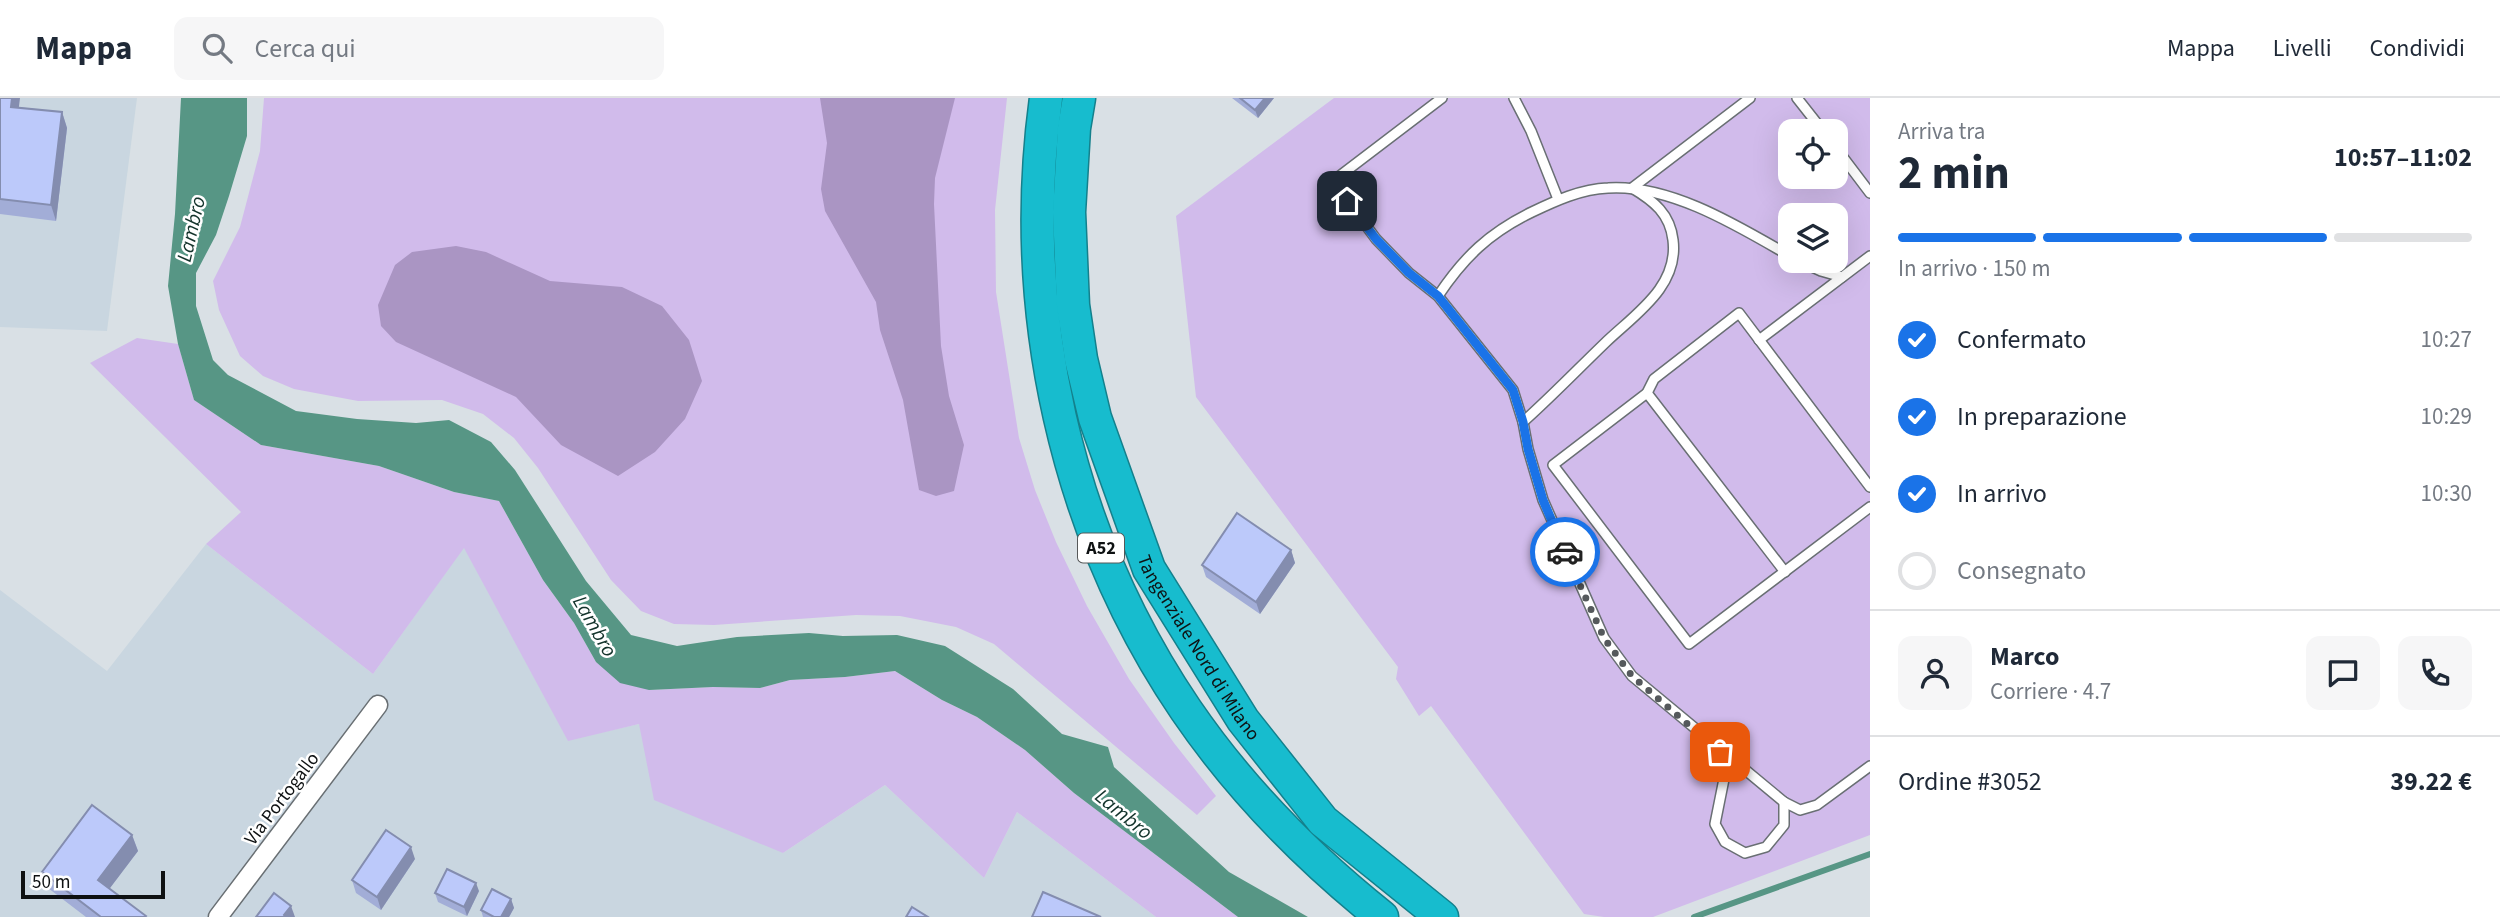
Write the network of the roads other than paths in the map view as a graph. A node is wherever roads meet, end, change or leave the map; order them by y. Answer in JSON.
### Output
{"nodes":[{"id":1,"x":1046,"y":98,"type":"edge"},
{"id":2,"x":1079,"y":98,"type":"edge"},
{"id":3,"x":1091,"y":98,"type":"edge"},
{"id":4,"x":1442,"y":98,"type":"edge"},
{"id":5,"x":1514,"y":98,"type":"edge"},
{"id":6,"x":1750,"y":98,"type":"edge"},
{"id":7,"x":1797,"y":98,"type":"edge"},
{"id":8,"x":1814,"y":119,"type":"edge"},
{"id":9,"x":1848,"y":164,"type":"edge"},
{"id":10,"x":1632,"y":188,"type":"junction"},
{"id":11,"x":1870,"y":192,"type":"edge"},
{"id":12,"x":1558,"y":199,"type":"junction"},
{"id":13,"x":1778,"y":249,"type":"edge"},
{"id":14,"x":1870,"y":256,"type":"edge"},
{"id":15,"x":1828,"y":273,"type":"edge"},
{"id":16,"x":1842,"y":277,"type":"junction"},
{"id":17,"x":1438,"y":296,"type":"junction"},
{"id":18,"x":1073,"y":305,"type":"junction"},
{"id":19,"x":1759,"y":340,"type":"junction"},
{"id":20,"x":1647,"y":393,"type":"junction"},
{"id":21,"x":1523,"y":422,"type":"junction"},
{"id":22,"x":1870,"y":487,"type":"edge"},
{"id":23,"x":1870,"y":507,"type":"edge"},
{"id":24,"x":1785,"y":572,"type":"junction"},
{"id":25,"x":378,"y":705,"type":"dead end"},
{"id":26,"x":1720,"y":752,"type":"junction"},
{"id":27,"x":1870,"y":766,"type":"edge"},
{"id":28,"x":1784,"y":802,"type":"junction"},
{"id":29,"x":218,"y":917,"type":"edge"},
{"id":30,"x":1382,"y":917,"type":"edge"},
{"id":31,"x":1442,"y":917,"type":"edge"}],
"edges":[{"from":1,"to":30,"type":"highway","name":"Tangenziale Nord di Milano","number":"A52"},
{"from":2,"to":18,"type":"highway","name":"Tangenziale Nord di Milano","number":"A52"},
{"from":3,"to":18,"type":"highway"},
{"from":4,"to":17,"type":"lane"},
{"from":5,"to":12,"type":"lane"},
{"from":6,"to":10,"type":"lane"},
{"from":7,"to":8,"type":"lane"},
{"from":9,"to":11,"type":"lane"},
{"from":10,"to":12,"type":"lane"},
{"from":10,"to":13,"type":"lane"},
{"from":10,"to":21,"type":"lane"},
{"from":12,"to":17,"type":"lane"},
{"from":14,"to":16,"type":"lane"},
{"from":15,"to":16,"type":"lane"},
{"from":16,"to":19,"type":"lane"},
{"from":17,"to":21,"type":"lane"},
{"from":18,"to":31,"type":"highway","name":"Tangenziale Nord di Milano","number":"A52"},
{"from":19,"to":20,"type":"lane"},
{"from":19,"to":22,"type":"lane"},
{"from":20,"to":24,"type":"lane"},
{"from":20,"to":24,"type":"lane"},
{"from":21,"to":26,"type":"lane"},
{"from":23,"to":24,"type":"lane"},
{"from":25,"to":29,"type":"street","name":"Via Portogallo"},
{"from":26,"to":28,"type":"lane"},
{"from":26,"to":28,"type":"lane"},
{"from":27,"to":28,"type":"lane"}]}
